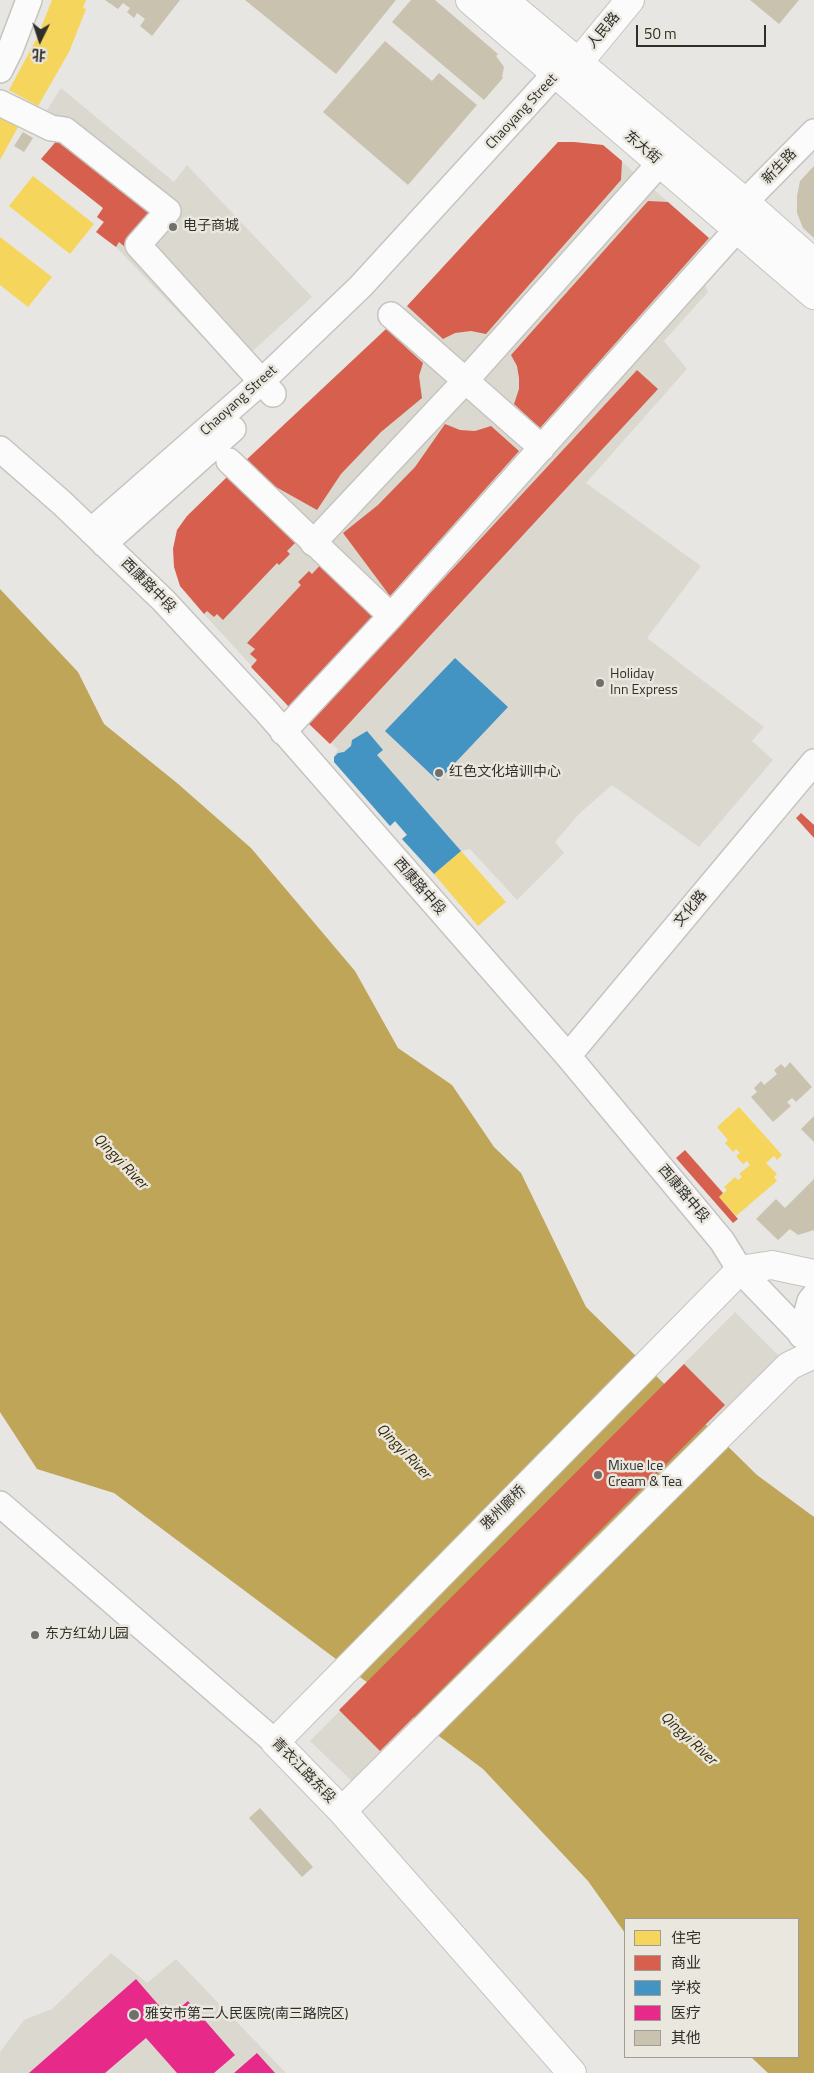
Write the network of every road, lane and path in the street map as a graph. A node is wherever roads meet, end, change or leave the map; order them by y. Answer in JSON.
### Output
{"nodes":[{"id":1,"x":30,"y":0,"type":"edge"},
{"id":2,"x":470,"y":0,"type":"edge"},
{"id":3,"x":504,"y":0,"type":"edge"},
{"id":4,"x":630,"y":0,"type":"edge"},
{"id":5,"x":0,"y":70,"type":"edge"},
{"id":6,"x":566,"y":75,"type":"junction"},
{"id":7,"x":0,"y":102,"type":"edge"},
{"id":8,"x":814,"y":132,"type":"edge"},
{"id":9,"x":660,"y":163,"type":"junction"},
{"id":10,"x":745,"y":202,"type":"junction"},
{"id":11,"x":738,"y":228,"type":"junction"},
{"id":12,"x":814,"y":263,"type":"edge"},
{"id":13,"x":814,"y":295,"type":"edge"},
{"id":14,"x":391,"y":314,"type":"dead end"},
{"id":15,"x":466,"y":380,"type":"junction"},
{"id":16,"x":267,"y":388,"type":"junction"},
{"id":17,"x":542,"y":448,"type":"junction"},
{"id":18,"x":0,"y":449,"type":"edge"},
{"id":19,"x":229,"y":461,"type":"dead end"},
{"id":20,"x":98,"y":537,"type":"junction"},
{"id":21,"x":313,"y":543,"type":"junction"},
{"id":22,"x":391,"y":616,"type":"junction"},
{"id":23,"x":283,"y":732,"type":"junction"},
{"id":24,"x":814,"y":762,"type":"edge"},
{"id":25,"x":568,"y":1056,"type":"junction"},
{"id":26,"x":740,"y":1270,"type":"junction"},
{"id":27,"x":814,"y":1274,"type":"edge"},
{"id":28,"x":814,"y":1296,"type":"edge"},
{"id":29,"x":810,"y":1345,"type":"edge"},
{"id":30,"x":0,"y":1504,"type":"edge"},
{"id":31,"x":284,"y":1732,"type":"junction"},
{"id":32,"x":342,"y":1811,"type":"junction"},
{"id":33,"x":572,"y":2073,"type":"edge"}],
"edges":[{"from":1,"to":5,"type":"street"},
{"from":2,"to":6,"type":"main road","name":"东大街"},
{"from":3,"to":6,"type":"main road","name":"东大街"},
{"from":4,"to":6,"type":"main road","name":"人民路"},
{"from":6,"to":9,"type":"main road","name":"东大街"},
{"from":6,"to":10,"type":"main road","name":"东大街"},
{"from":6,"to":16,"type":"street","name":"Chaoyang Street"},
{"from":7,"to":16,"type":"street"},
{"from":8,"to":10,"type":"street","name":"新生路"},
{"from":9,"to":11,"type":"main road","name":"东大街"},
{"from":9,"to":15,"type":"street"},
{"from":10,"to":12,"type":"main road","name":"东大街"},
{"from":11,"to":13,"type":"main road","name":"东大街"},
{"from":11,"to":17,"type":"street"},
{"from":14,"to":15,"type":"street"},
{"from":15,"to":17,"type":"street"},
{"from":15,"to":21,"type":"street"},
{"from":16,"to":20,"type":"street","name":"Chaoyang Street"},
{"from":17,"to":22,"type":"street"},
{"from":18,"to":20,"type":"street","name":"西康路中段"},
{"from":19,"to":21,"type":"street"},
{"from":20,"to":23,"type":"street","name":"西康路中段"},
{"from":21,"to":22,"type":"street"},
{"from":22,"to":23,"type":"street"},
{"from":23,"to":25,"type":"street","name":"西康路中段"},
{"from":24,"to":25,"type":"street","name":"文化路"},
{"from":25,"to":26,"type":"street","name":"西康路中段"},
{"from":26,"to":27,"type":"main road"},
{"from":26,"to":29,"type":"street","name":"西康路中段"},
{"from":26,"to":31,"type":"main road","name":"雅州廊桥"},
{"from":28,"to":29,"type":"street"},
{"from":29,"to":32,"type":"main road"},
{"from":30,"to":31,"type":"street","name":"青衣江路东段"},
{"from":31,"to":32,"type":"main road","name":"青衣江路东段"},
{"from":32,"to":33,"type":"main road","name":"青衣江路东段"}]}
